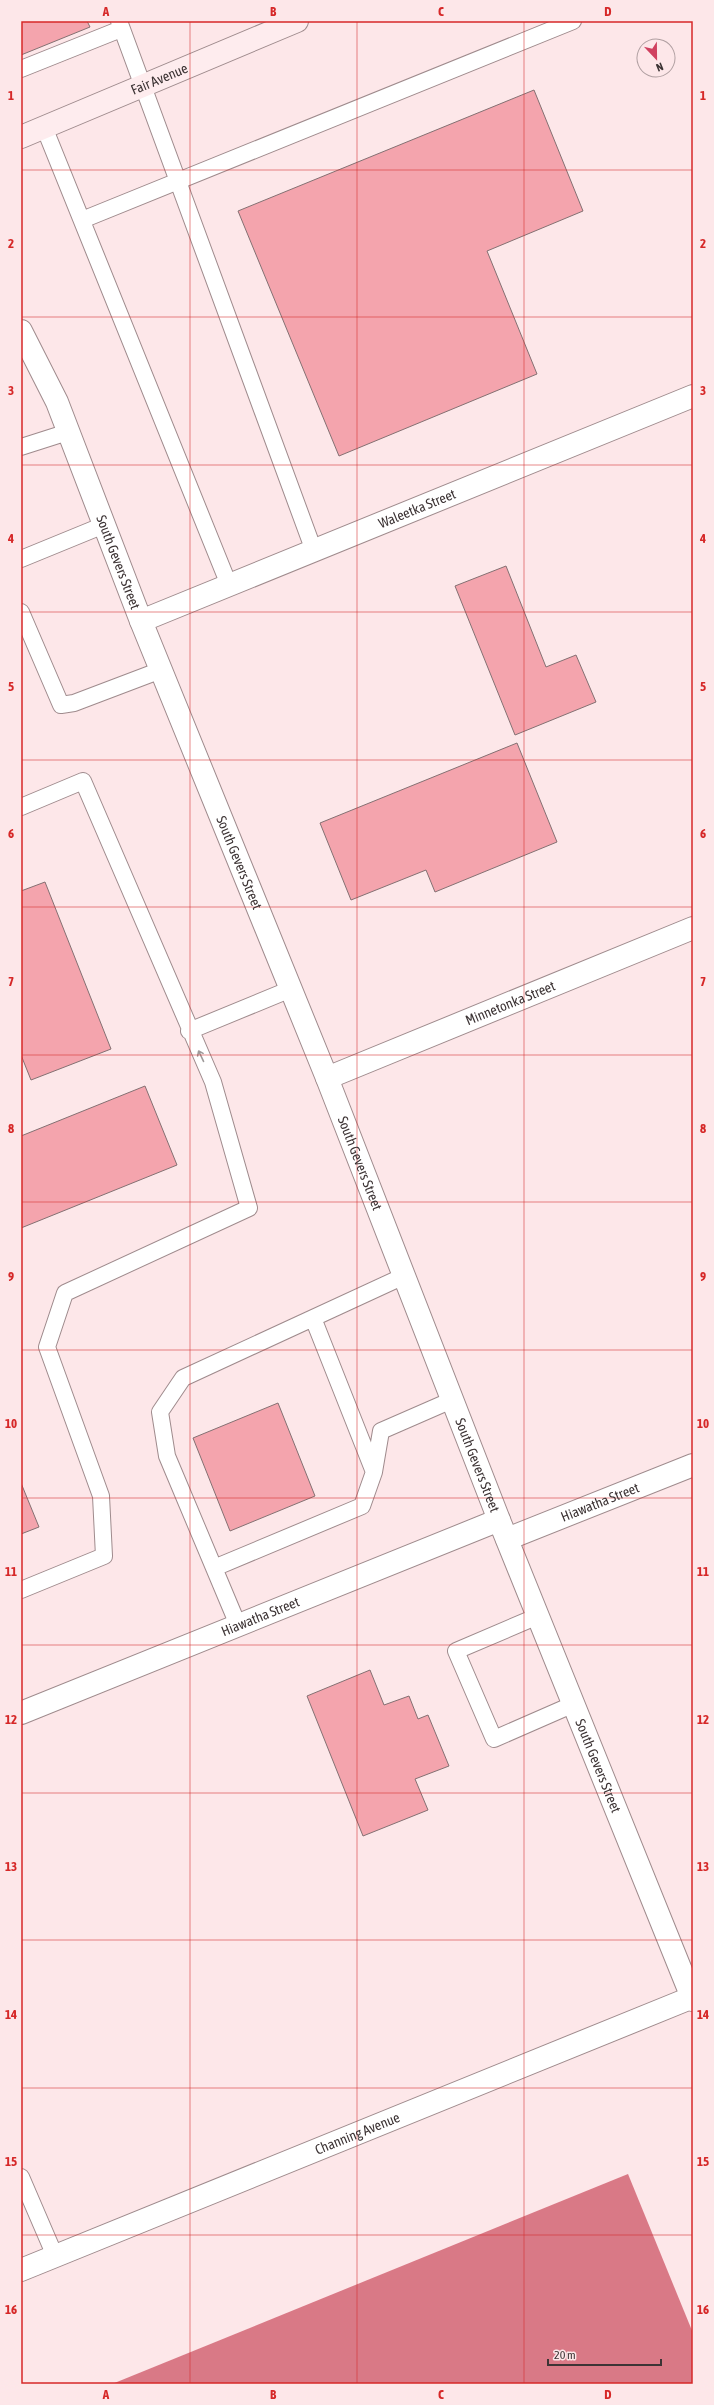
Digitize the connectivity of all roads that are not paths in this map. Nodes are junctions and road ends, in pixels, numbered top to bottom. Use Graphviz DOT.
graph roads {
  1 [pos="297,21"];
  2 [pos="574,21"];
  3 [pos="120,25"];
  4 [pos="21,69"];
  5 [pos="143,86"];
  6 [pos="44,127"];
  7 [pos="21,137"];
  8 [pos="178,182"];
  9 [pos="82,220"];
  10 [pos="21,331"];
  11 [pos="693,396"];
  12 [pos="68,432"];
  13 [pos="21,447"];
  14 [pos="104,525"];
  15 [pos="314,551"];
  16 [pos="21,559"];
  17 [pos="229,585"];
  18 [pos="21,612"];
  19 [pos="141,621"];
  20 [pos="161,670"];
  21 [pos="21,808"];
  22 [pos="693,928"];
  23 [pos="291,989"];
  24 [pos="189,1031"];
  25 [pos="327,1078"];
  26 [pos="404,1276"];
  27 [pos="313,1318"];
  28 [pos="452,1400"];
  29 [pos="693,1465"];
  30 [pos="374,1472"];
  31 [pos="503,1529"];
  32 [pos="214,1568"];
  33 [pos="21,1590"];
  34 [pos="538,1616"];
  35 [pos="238,1625"];
  36 [pos="574,1704"];
  37 [pos="21,1713"];
  38 [pos="693,1998"];
  39 [pos="21,2177"];
  40 [pos="55,2256"];
  41 [pos="21,2270"];
  1 -- 5 [label="main road, Fair Avenue"];
  2 -- 8 [label="lane"];
  3 -- 4 [label="lane"];
  3 -- 5 [label="lane"];
  5 -- 6 [label="main road, Fair Avenue"];
  5 -- 8 [label="lane"];
  6 -- 7 [label="main road, Fair Avenue"];
  6 -- 9 [label="lane"];
  8 -- 9 [label="lane"];
  8 -- 15 [label="lane"];
  9 -- 17 [label="lane"];
  10 -- 12 [label="street, South Gevers Street"];
  11 -- 15 [label="street, Waleetka Street"];
  12 -- 13 [label="lane"];
  12 -- 14 [label="street, South Gevers Street"];
  14 -- 16 [label="lane"];
  14 -- 19 [label="street, South Gevers Street"];
  15 -- 17 [label="street, Waleetka Street"];
  17 -- 19 [label="street, Waleetka Street"];
  18 -- 20 [label="lane"];
  19 -- 20 [label="street, South Gevers Street"];
  20 -- 23 [label="street, South Gevers Street"];
  21 -- 24 [label="lane"];
  22 -- 25 [label="street, Minnetonka Street"];
  23 -- 24 [label="lane"];
  23 -- 25 [label="street, South Gevers Street"];
  33 -- 24 [label="lane, one-way"];
  25 -- 26 [label="street, South Gevers Street"];
  26 -- 27 [label="lane"];
  26 -- 28 [label="street, South Gevers Street"];
  27 -- 30 [label="lane"];
  27 -- 32 [label="lane"];
  28 -- 30 [label="lane"];
  28 -- 31 [label="street, South Gevers Street"];
  29 -- 31 [label="street, Hiawatha Street"];
  30 -- 32 [label="lane"];
  31 -- 34 [label="street, South Gevers Street"];
  31 -- 35 [label="street, Hiawatha Street"];
  32 -- 35 [label="lane"];
  34 -- 36 [label="street, South Gevers Street"];
  34 -- 36 [label="lane"];
  35 -- 37 [label="street, Hiawatha Street"];
  36 -- 38 [label="street, South Gevers Street"];
  38 -- 40 [label="street, Channing Avenue"];
  39 -- 40 [label="lane"];
  40 -- 41 [label="street, Channing Avenue"];
}
